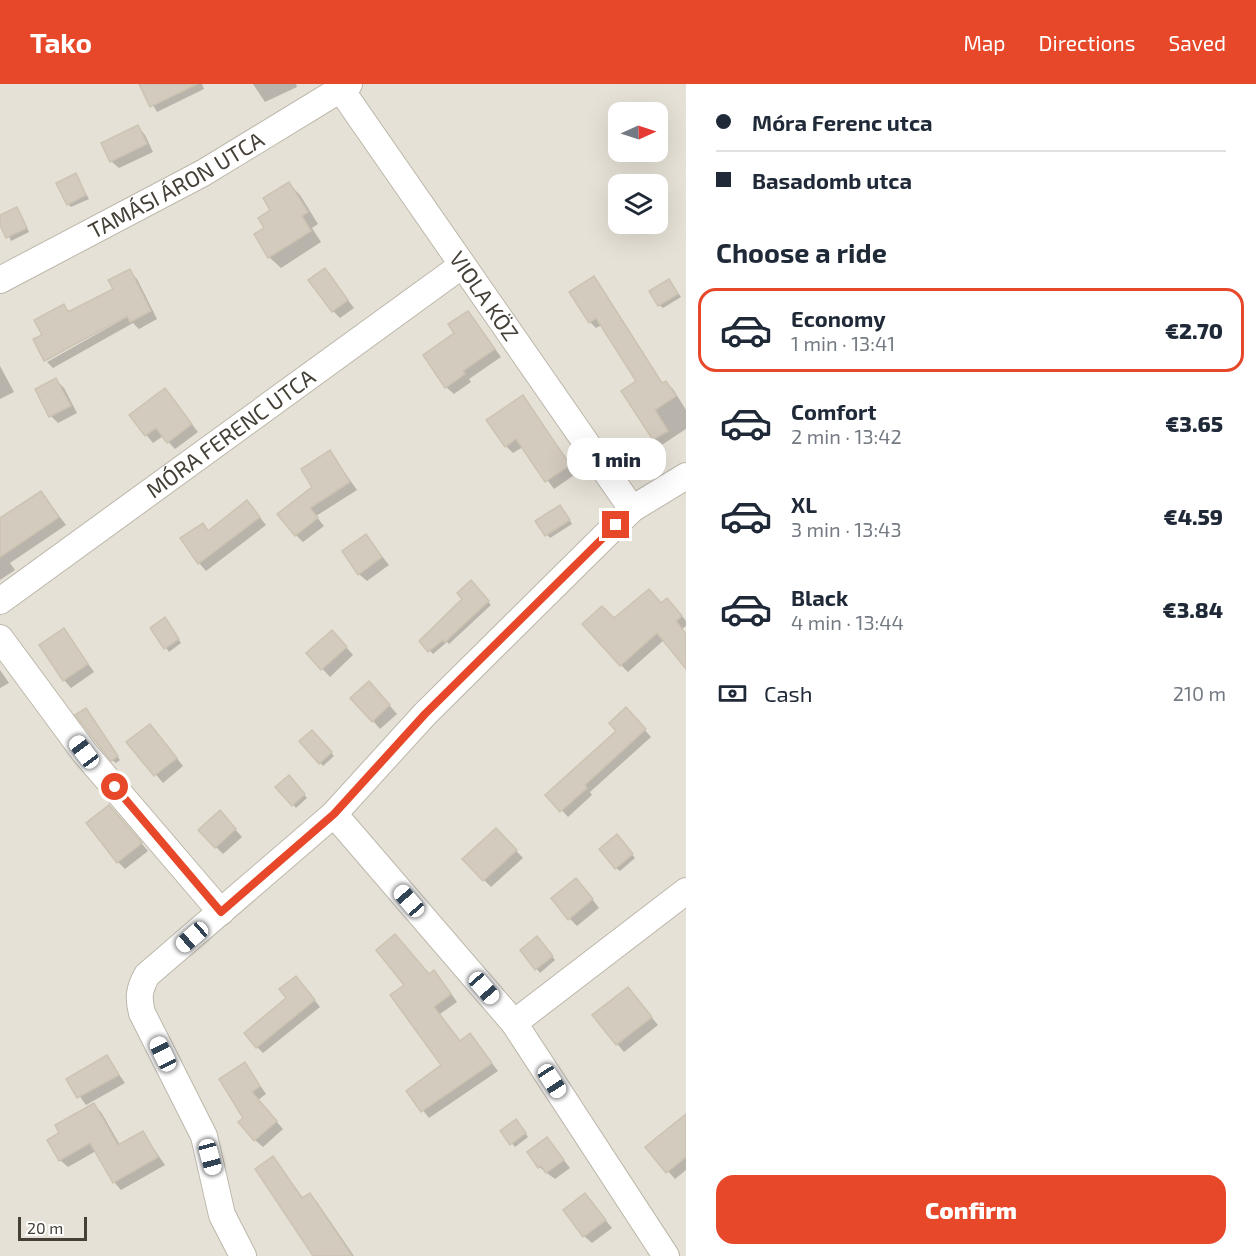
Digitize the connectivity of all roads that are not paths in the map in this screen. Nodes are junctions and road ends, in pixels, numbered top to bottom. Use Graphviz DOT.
graph roads {
  1 [pos="342,86"];
  2 [pos="461,266"];
  3 [pos="0,280"];
  4 [pos="686,476"];
  5 [pos="632,509"];
  6 [pos="0,601"];
  7 [pos="0,638"];
  8 [pos="334,814"];
  9 [pos="686,891"];
  10 [pos="221,912"];
  11 [pos="514,1023"];
  12 [pos="243,1256"];
  13 [pos="666,1256"];
  1 -- 2 [label="street, VIOLA KÖZ"];
  1 -- 3 [label="street, TAMÁSI ÁRON UTCA"];
  2 -- 5 [label="street, VIOLA KÖZ"];
  2 -- 6 [label="street, MÓRA FERENC UTCA"];
  4 -- 5 [label="street"];
  5 -- 8 [label="street"];
  7 -- 10 [label="street"];
  8 -- 10 [label="street"];
  8 -- 11 [label="street"];
  9 -- 11 [label="street"];
  10 -- 12 [label="street"];
  11 -- 13 [label="street"];
}
